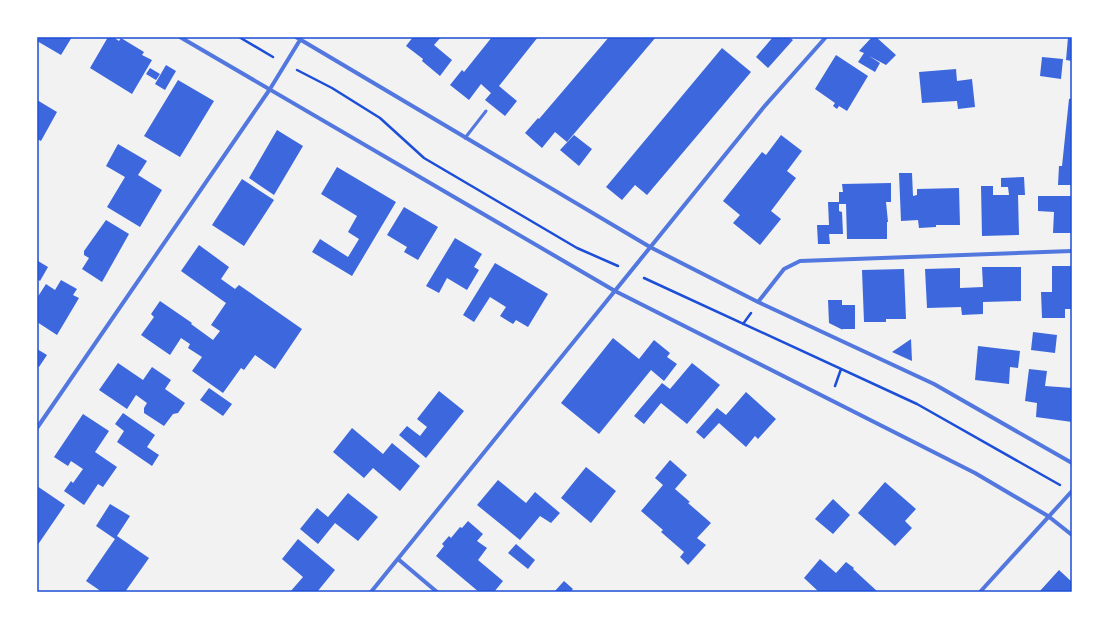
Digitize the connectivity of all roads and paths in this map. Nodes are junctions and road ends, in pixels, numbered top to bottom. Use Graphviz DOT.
graph roads {
  1 [pos="180,37"];
  2 [pos="239,37"];
  3 [pos="296,37"];
  4 [pos="826,37"];
  5 [pos="300,40"];
  6 [pos="286,65"];
  7 [pos="270,89"];
  8 [pos="486,111"];
  9 [pos="465,138"];
  10 [pos="650,247"];
  11 [pos="1072,251"];
  12 [pos="630,271"];
  13 [pos="615,292"];
  14 [pos="758,302"];
  15 [pos="37,428"];
  16 [pos="1072,463"];
  17 [pos="1071,492"];
  18 [pos="1048,516"];
  19 [pos="1072,536"];
  20 [pos="398,559"];
  21 [pos="371,592"];
  22 [pos="436,592"];
  23 [pos="980,592"];
  1 -- 7 [label="street"];
  2 -- 6 [label="path"];
  3 -- 5 [label="street"];
  4 -- 10 [label="street"];
  5 -- 6 [label="street"];
  5 -- 9 [label="street"];
  6 -- 7 [label="street"];
  6 -- 12 [label="path"];
  7 -- 13 [label="street"];
  7 -- 15 [label="street"];
  8 -- 9 [label="lane"];
  9 -- 10 [label="street"];
  10 -- 12 [label="street"];
  10 -- 14 [label="street"];
  11 -- 14 [label="street"];
  12 -- 13 [label="street"];
  12 -- 17 [label="path"];
  13 -- 18 [label="street"];
  13 -- 20 [label="street"];
  14 -- 16 [label="street"];
  17 -- 18 [label="street"];
  18 -- 19 [label="street"];
  18 -- 23 [label="street"];
  20 -- 21 [label="street"];
  20 -- 22 [label="street"];
}
